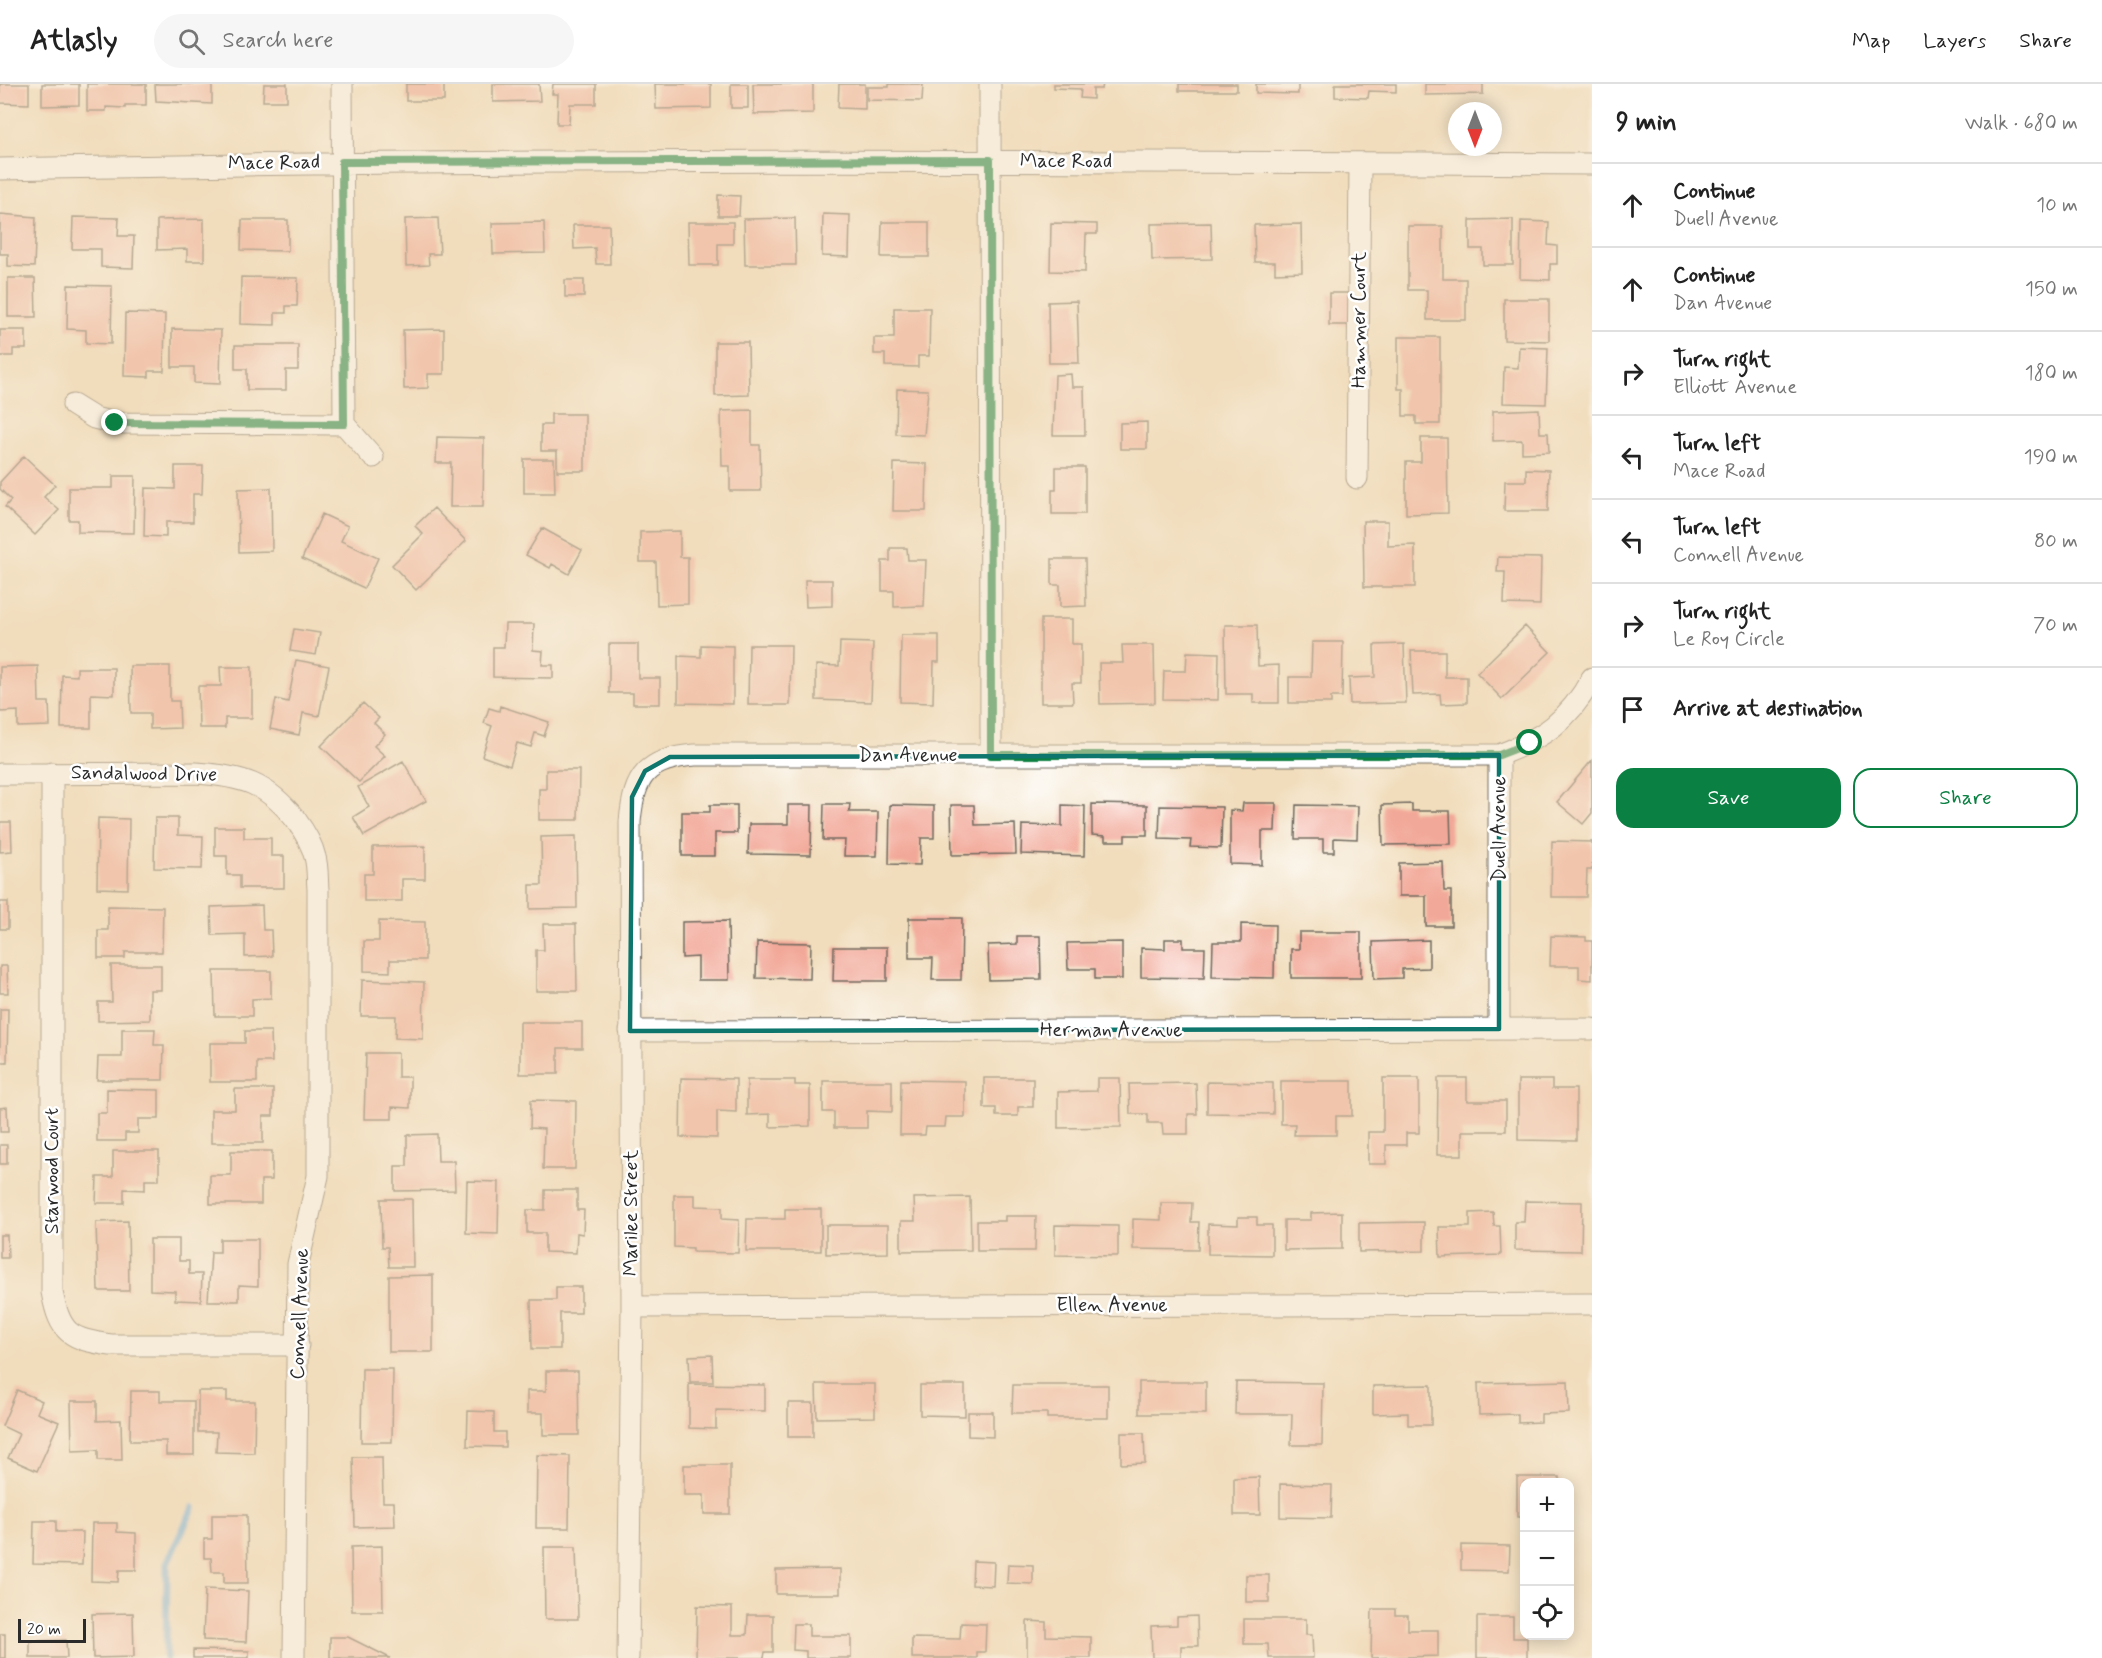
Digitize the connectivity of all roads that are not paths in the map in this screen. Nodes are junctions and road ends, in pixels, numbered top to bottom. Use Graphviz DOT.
graph roads {
  1 [pos="342,84"];
  2 [pos="990,84"];
  3 [pos="990,160"];
  4 [pos="342,162"];
  5 [pos="1360,163"];
  6 [pos="1592,164"];
  7 [pos="0,169"];
  8 [pos="73,405"];
  9 [pos="344,424"];
  10 [pos="373,457"];
  11 [pos="1357,478"];
  12 [pos="1592,678"];
  13 [pos="991,755"];
  14 [pos="1499,755"];
  15 [pos="645,771"];
  16 [pos="51,773"];
  17 [pos="0,774"];
  18 [pos="281,802"];
  19 [pos="1499,1029"];
  20 [pos="1592,1029"];
  21 [pos="630,1031"];
  22 [pos="1592,1304"];
  23 [pos="632,1306"];
  24 [pos="298,1345"];
  25 [pos="294,1658"];
  26 [pos="628,1658"];
  1 -- 4 [label="street"];
  2 -- 3 [label="street"];
  3 -- 4 [label="street, Mace Road"];
  3 -- 5 [label="street, Mace Road"];
  3 -- 13 [label="street"];
  4 -- 7 [label="street, Mace Road"];
  4 -- 9 [label="street"];
  5 -- 6 [label="street, Mace Road"];
  5 -- 11 [label="street, Hammer Court"];
  8 -- 9 [label="street"];
  9 -- 10 [label="street"];
  12 -- 14 [label="street, Duell Avenue"];
  13 -- 14 [label="street, Dan Avenue"];
  13 -- 15 [label="street, Dan Avenue"];
  14 -- 19 [label="street, Duell Avenue"];
  15 -- 21 [label="street, Marilee Street"];
  16 -- 17 [label="street, Sandalwood Drive"];
  16 -- 18 [label="street, Sandalwood Drive"];
  16 -- 24 [label="street, Starwood Court"];
  18 -- 24 [label="street, Connell Avenue"];
  19 -- 20 [label="street, Herman Avenue"];
  19 -- 21 [label="street, Herman Avenue"];
  21 -- 23 [label="street, Marilee Street"];
  22 -- 23 [label="street, Ellen Avenue"];
  23 -- 26 [label="street, Marilee Street"];
  24 -- 25 [label="street, Connell Avenue"];
}
